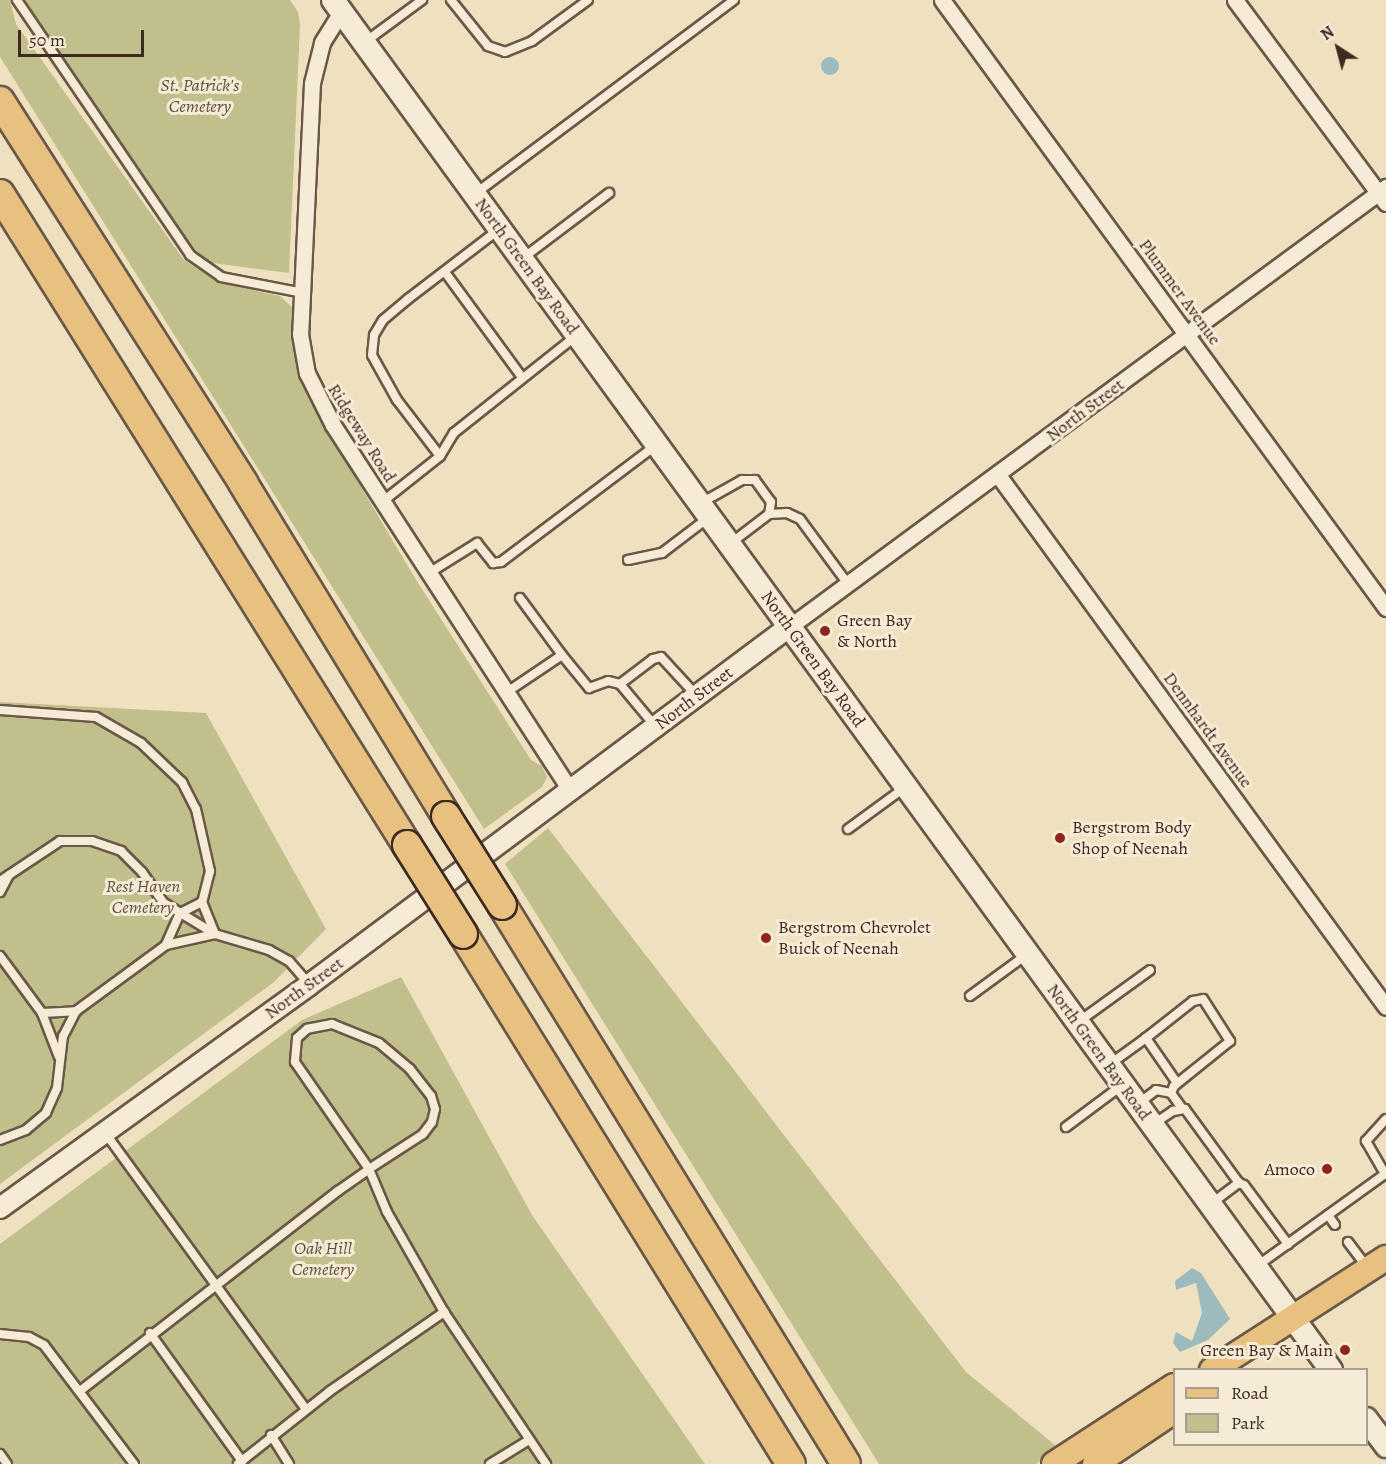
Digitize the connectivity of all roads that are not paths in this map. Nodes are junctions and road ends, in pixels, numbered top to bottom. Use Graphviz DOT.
graph roads {
  1 [pos="17,0"];
  2 [pos="422,0"];
  3 [pos="451,0"];
  4 [pos="588,0"];
  5 [pos="734,0"];
  6 [pos="942,0"];
  7 [pos="1235,0"];
  8 [pos="337,6"];
  9 [pos="364,43"];
  10 [pos="0,101"];
  11 [pos="609,193"];
  12 [pos="0,194"];
  13 [pos="475,194"];
  14 [pos="1384,194"];
  15 [pos="500,229"];
  16 [pos="522,259"];
  17 [pos="445,272"];
  18 [pos="304,293"];
  19 [pos="1187,334"];
  20 [pos="577,335"];
  21 [pos="521,376"];
  22 [pos="657,444"];
  23 [pos="440,456"];
  24 [pos="998,475"];
  25 [pos="382,502"];
  26 [pos="705,510"];
  27 [pos="769,514"];
  28 [pos="730,544"];
  29 [pos="628,560"];
  30 [pos="429,573"];
  31 [pos="848,584"];
  32 [pos="520,598"];
  33 [pos="1386,608"];
  34 [pos="789,627"];
  35 [pos="562,655"];
  36 [pos="620,684"];
  37 [pos="507,692"];
  38 [pos="697,696"];
  39 [pos="0,710"];
  40 [pos="656,727"];
  41 [pos="905,787"];
  42 [pos="571,791"];
  43 [pos="848,829"];
  44 [pos="10,873"];
  45 [pos="0,880"];
  46 [pos="0,892"];
  47 [pos="202,902"];
  48 [pos="180,913"];
  49 [pos="215,934"];
  50 [pos="166,945"];
  51 [pos="1027,954"];
  52 [pos="0,956"];
  53 [pos="1150,970"];
  54 [pos="309,985"];
  55 [pos="970,996"];
  56 [pos="1386,1007"];
  57 [pos="76,1011"];
  58 [pos="42,1013"];
  59 [pos="1077,1023"];
  60 [pos="1146,1038"];
  61 [pos="59,1057"];
  62 [pos="1108,1066"];
  63 [pos="1177,1083"];
  64 [pos="1122,1085"];
  65 [pos="1171,1093"];
  66 [pos="1137,1105"];
  67 [pos="1182,1108"];
  68 [pos="1386,1119"];
  69 [pos="1152,1125"];
  70 [pos="1066,1126"];
  71 [pos="104,1132"];
  72 [pos="0,1140"];
  73 [pos="369,1169"];
  74 [pos="1386,1175"];
  75 [pos="1239,1183"];
  76 [pos="1210,1204"];
  77 [pos="0,1208"];
  78 [pos="1328,1215"];
  79 [pos="1335,1225"];
  80 [pos="1348,1242"];
  81 [pos="1287,1244"];
  82 [pos="1377,1264"];
  83 [pos="1256,1267"];
  84 [pos="214,1284"];
  85 [pos="689,1295"];
  86 [pos="444,1312"];
  87 [pos="1294,1318"];
  88 [pos="0,1334"];
  89 [pos="150,1334"];
  90 [pos="1219,1368"];
  91 [pos="1330,1368"];
  92 [pos="1173,1387"];
  93 [pos="80,1391"];
  94 [pos="306,1409"];
  95 [pos="1173,1412"];
  96 [pos="1368,1422"];
  97 [pos="271,1435"];
  98 [pos="529,1440"];
  99 [pos="1386,1446"];
  100 [pos="0,1454"];
  101 [pos="240,1462"];
  102 [pos="7,1464"];
  103 [pos="134,1464"];
  104 [pos="289,1464"];
  105 [pos="490,1464"];
  106 [pos="546,1464"];
  107 [pos="770,1464"];
  108 [pos="790,1464"];
  109 [pos="846,1464"];
  110 [pos="1054,1464"];
  111 [pos="1095,1464"];
  1 -- 18 [label="lane"];
  2 -- 9 [label="lane"];
  3 -- 4 [label="lane"];
  5 -- 13 [label="lane"];
  6 -- 19 [label="street, Plummer Avenue"];
  7 -- 14 [label="street"];
  8 -- 9 [label="main road, North Green Bay Road"];
  8 -- 18 [label="street, Ridgeway Road"];
  9 -- 13 [label="main road, North Green Bay Road"];
  10 -- 109 [label="highway, bridge"];
  11 -- 16 [label="lane"];
  12 -- 85 [label="highway, bridge"];
  13 -- 15 [label="main road, North Green Bay Road"];
  14 -- 19 [label="street, North Street"];
  15 -- 16 [label="main road, North Green Bay Road"];
  15 -- 17 [label="lane"];
  16 -- 20 [label="main road, North Green Bay Road"];
  17 -- 21 [label="lane"];
  17 -- 23 [label="lane"];
  18 -- 25 [label="street, Ridgeway Road"];
  19 -- 24 [label="street, North Street"];
  19 -- 33 [label="street, Plummer Avenue"];
  20 -- 21 [label="lane"];
  20 -- 22 [label="main road, North Green Bay Road"];
  21 -- 23 [label="lane"];
  22 -- 26 [label="main road, North Green Bay Road"];
  22 -- 30 [label="lane"];
  23 -- 25 [label="lane"];
  24 -- 31 [label="street, North Street"];
  24 -- 56 [label="street, Dennhardt Avenue"];
  25 -- 30 [label="street, Ridgeway Road"];
  26 -- 27 [label="lane"];
  26 -- 28 [label="main road, North Green Bay Road"];
  26 -- 29 [label="lane"];
  27 -- 28 [label="lane"];
  27 -- 31 [label="lane"];
  28 -- 34 [label="main road, North Green Bay Road"];
  30 -- 37 [label="street, Ridgeway Road"];
  31 -- 34 [label="street, North Street"];
  32 -- 35 [label="lane"];
  34 -- 38 [label="street, North Street"];
  34 -- 41 [label="main road, North Green Bay Road"];
  35 -- 36 [label="lane"];
  35 -- 37 [label="lane"];
  36 -- 38 [label="lane"];
  36 -- 40 [label="lane"];
  37 -- 42 [label="street, Ridgeway Road"];
  38 -- 40 [label="street, North Street"];
  39 -- 47 [label="lane"];
  40 -- 42 [label="street, North Street"];
  41 -- 43 [label="lane"];
  41 -- 51 [label="main road, North Green Bay Road"];
  42 -- 54 [label="street, North Street"];
  44 -- 45 [label="lane"];
  44 -- 46 [label="lane"];
  44 -- 48 [label="lane"];
  47 -- 48 [label="lane"];
  47 -- 49 [label="lane"];
  48 -- 49 [label="lane"];
  48 -- 50 [label="lane"];
  49 -- 50 [label="lane"];
  49 -- 54 [label="lane"];
  50 -- 57 [label="lane"];
  51 -- 55 [label="lane"];
  51 -- 59 [label="main road, North Green Bay Road"];
  52 -- 58 [label="lane"];
  53 -- 59 [label="lane"];
  54 -- 71 [label="street, North Street"];
  57 -- 58 [label="lane"];
  57 -- 61 [label="lane"];
  58 -- 61 [label="lane"];
  59 -- 62 [label="main road, North Green Bay Road"];
  60 -- 62 [label="lane"];
  60 -- 63 [label="lane"];
  60 -- 63 [label="lane"];
  61 -- 72 [label="lane"];
  62 -- 64 [label="main road, North Green Bay Road"];
  63 -- 65 [label="lane"];
  64 -- 66 [label="main road, North Green Bay Road"];
  64 -- 70 [label="lane"];
  65 -- 66 [label="lane"];
  65 -- 67 [label="lane"];
  66 -- 69 [label="main road, North Green Bay Road"];
  67 -- 69 [label="lane"];
  67 -- 75 [label="lane"];
  68 -- 74 [label="lane"];
  69 -- 76 [label="main road, North Green Bay Road"];
  71 -- 77 [label="street, North Street"];
  71 -- 84 [label="lane"];
  73 -- 73 [label="lane"];
  73 -- 84 [label="lane"];
  73 -- 86 [label="lane"];
  74 -- 78 [label="lane"];
  75 -- 76 [label="lane"];
  75 -- 81 [label="lane"];
  76 -- 83 [label="main road, North Green Bay Road"];
  78 -- 79 [label="lane"];
  78 -- 81 [label="lane"];
  80 -- 82 [label="lane"];
  81 -- 83 [label="lane"];
  82 -- 87 [label="main road"];
  83 -- 87 [label="main road, North Green Bay Road"];
  84 -- 89 [label="lane"];
  84 -- 94 [label="lane"];
  85 -- 107 [label="highway"];
  85 -- 108 [label="highway"];
  86 -- 94 [label="lane"];
  86 -- 98 [label="lane"];
  87 -- 90 [label="main road"];
  87 -- 91 [label="main road, North Green Bay Road"];
  88 -- 93 [label="lane"];
  89 -- 93 [label="lane"];
  89 -- 101 [label="lane"];
  92 -- 110 [label="main road"];
  93 -- 103 [label="lane"];
  94 -- 97 [label="lane"];
  95 -- 111 [label="main road"];
  96 -- 99 [label="main road"];
  97 -- 101 [label="lane"];
  97 -- 104 [label="lane"];
  98 -- 105 [label="lane"];
  98 -- 106 [label="lane"];
  100 -- 102 [label="lane"];
}
